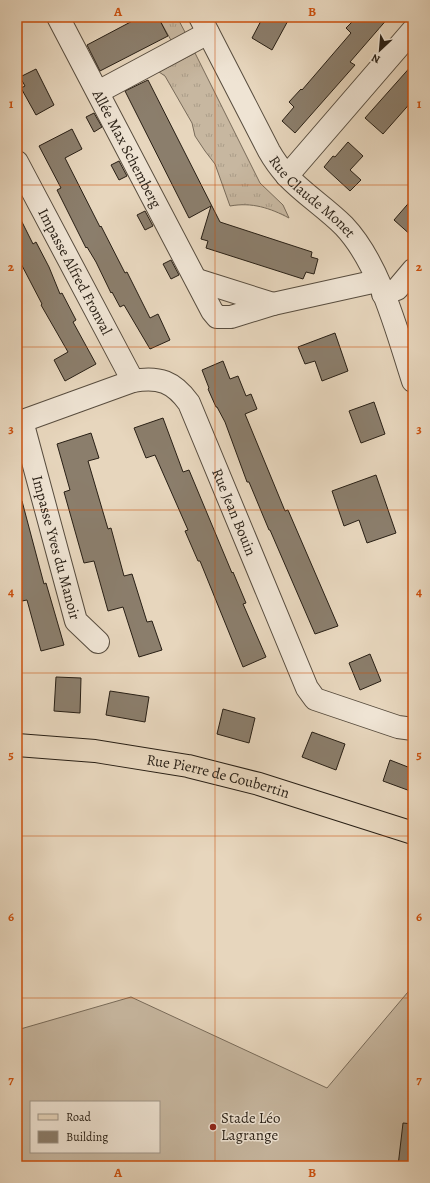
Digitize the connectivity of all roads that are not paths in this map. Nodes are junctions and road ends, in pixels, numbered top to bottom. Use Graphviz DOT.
graph roads {
  1 [pos="58,17"];
  2 [pos="207,24"];
  3 [pos="413,30"];
  4 [pos="98,92"];
  5 [pos="17,162"];
  6 [pos="287,176"];
  7 [pos="413,270"];
  8 [pos="197,280"];
  9 [pos="380,287"];
  10 [pos="273,304"];
  11 [pos="133,381"];
  12 [pos="413,381"];
  13 [pos="19,422"];
  14 [pos="98,642"];
  15 [pos="413,729"];
  16 [pos="17,745"];
  17 [pos="413,834"];
  1 -- 4 [label="street, Allée Max Schemberg"];
  2 -- 4 [label="street"];
  2 -- 6 [label="street, Rue Claude Monet"];
  3 -- 6 [label="street"];
  4 -- 8 [label="street, Allée Max Schemberg"];
  5 -- 11 [label="street, Impasse Alfred Fronval"];
  6 -- 9 [label="street, Rue Claude Monet"];
  7 -- 9 [label="street, Allée Max Schemberg"];
  8 -- 10 [label="street, Allée Max Schemberg"];
  8 -- 10 [label="street, Allée Max Schemberg"];
  9 -- 10 [label="street, Allée Max Schemberg"];
  9 -- 12 [label="street, Rue Claude Monet"];
  11 -- 13 [label="street, Rue Jean Bouin"];
  11 -- 15 [label="street, Rue Jean Bouin"];
  13 -- 14 [label="street, Impasse Yves du Manoir"];
  16 -- 17 [label="main road, Rue Pierre de Coubertin"];
}
